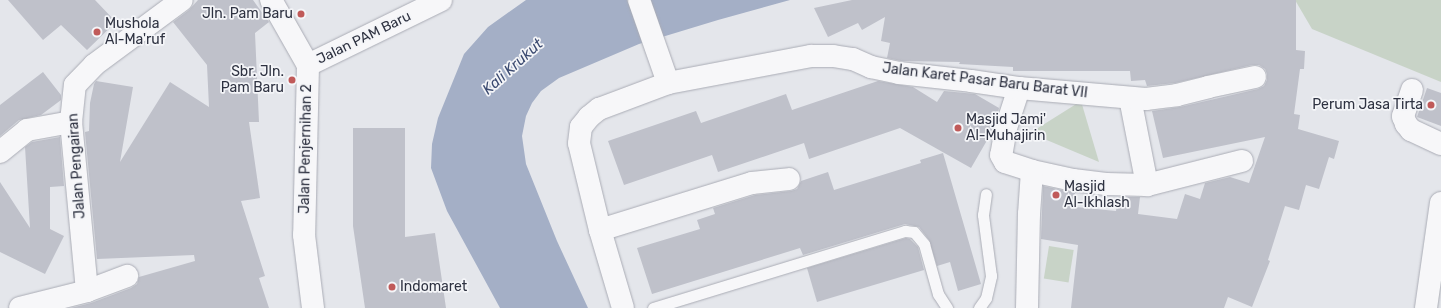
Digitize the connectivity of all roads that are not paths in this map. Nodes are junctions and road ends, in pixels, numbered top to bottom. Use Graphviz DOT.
graph roads {
  1 [pos="182,0"];
  2 [pos="271,0"];
  3 [pos="441,0"];
  4 [pos="639,0"];
  5 [pos="308,65"];
  6 [pos="1255,77"];
  7 [pos="668,83"];
  8 [pos="1019,88"];
  9 [pos="1412,90"];
  10 [pos="1130,98"];
  11 [pos="71,122"];
  12 [pos="1441,144"];
  13 [pos="0,152"];
  14 [pos="1242,160"];
  15 [pos="1032,171"];
  16 [pos="789,179"];
  17 [pos="1147,185"];
  18 [pos="986,194"];
  19 [pos="1441,203"];
  20 [pos="600,230"];
  21 [pos="127,276"];
  22 [pos="88,291"];
  23 [pos="20,308"];
  24 [pos="313,308"];
  25 [pos="623,308"];
  26 [pos="653,308"];
  27 [pos="947,308"];
  28 [pos="978,308"];
  29 [pos="1027,308"];
  30 [pos="1426,308"];
  1 -- 11 [label="street, Jalan Pengairan"];
  2 -- 5 [label="street, Jalan Penjernihan 2"];
  3 -- 5 [label="street, Jalan PAM Baru"];
  4 -- 7 [label="street"];
  5 -- 24 [label="street, Jalan Penjernihan 2"];
  6 -- 10 [label="street, Jalan Karet Pasar Baru Barat VII"];
  7 -- 8 [label="street, Jalan Karet Pasar Baru Barat VII"];
  7 -- 20 [label="street, Jalan Karet Pasar Baru Barat VII"];
  8 -- 10 [label="street, Jalan Karet Pasar Baru Barat VII"];
  8 -- 15 [label="street"];
  9 -- 12 [label="street"];
  10 -- 17 [label="street"];
  11 -- 13 [label="street"];
  11 -- 22 [label="street, Jalan Pengairan"];
  14 -- 17 [label="street"];
  15 -- 17 [label="street"];
  15 -- 29 [label="street"];
  16 -- 20 [label="street"];
  18 -- 28 [label="lane"];
  19 -- 30 [label="street"];
  20 -- 25 [label="street, Jalan Karet Pasar Baru Barat VII"];
  21 -- 22 [label="street"];
  22 -- 23 [label="street"];
  26 -- 27 [label="lane"];
}
